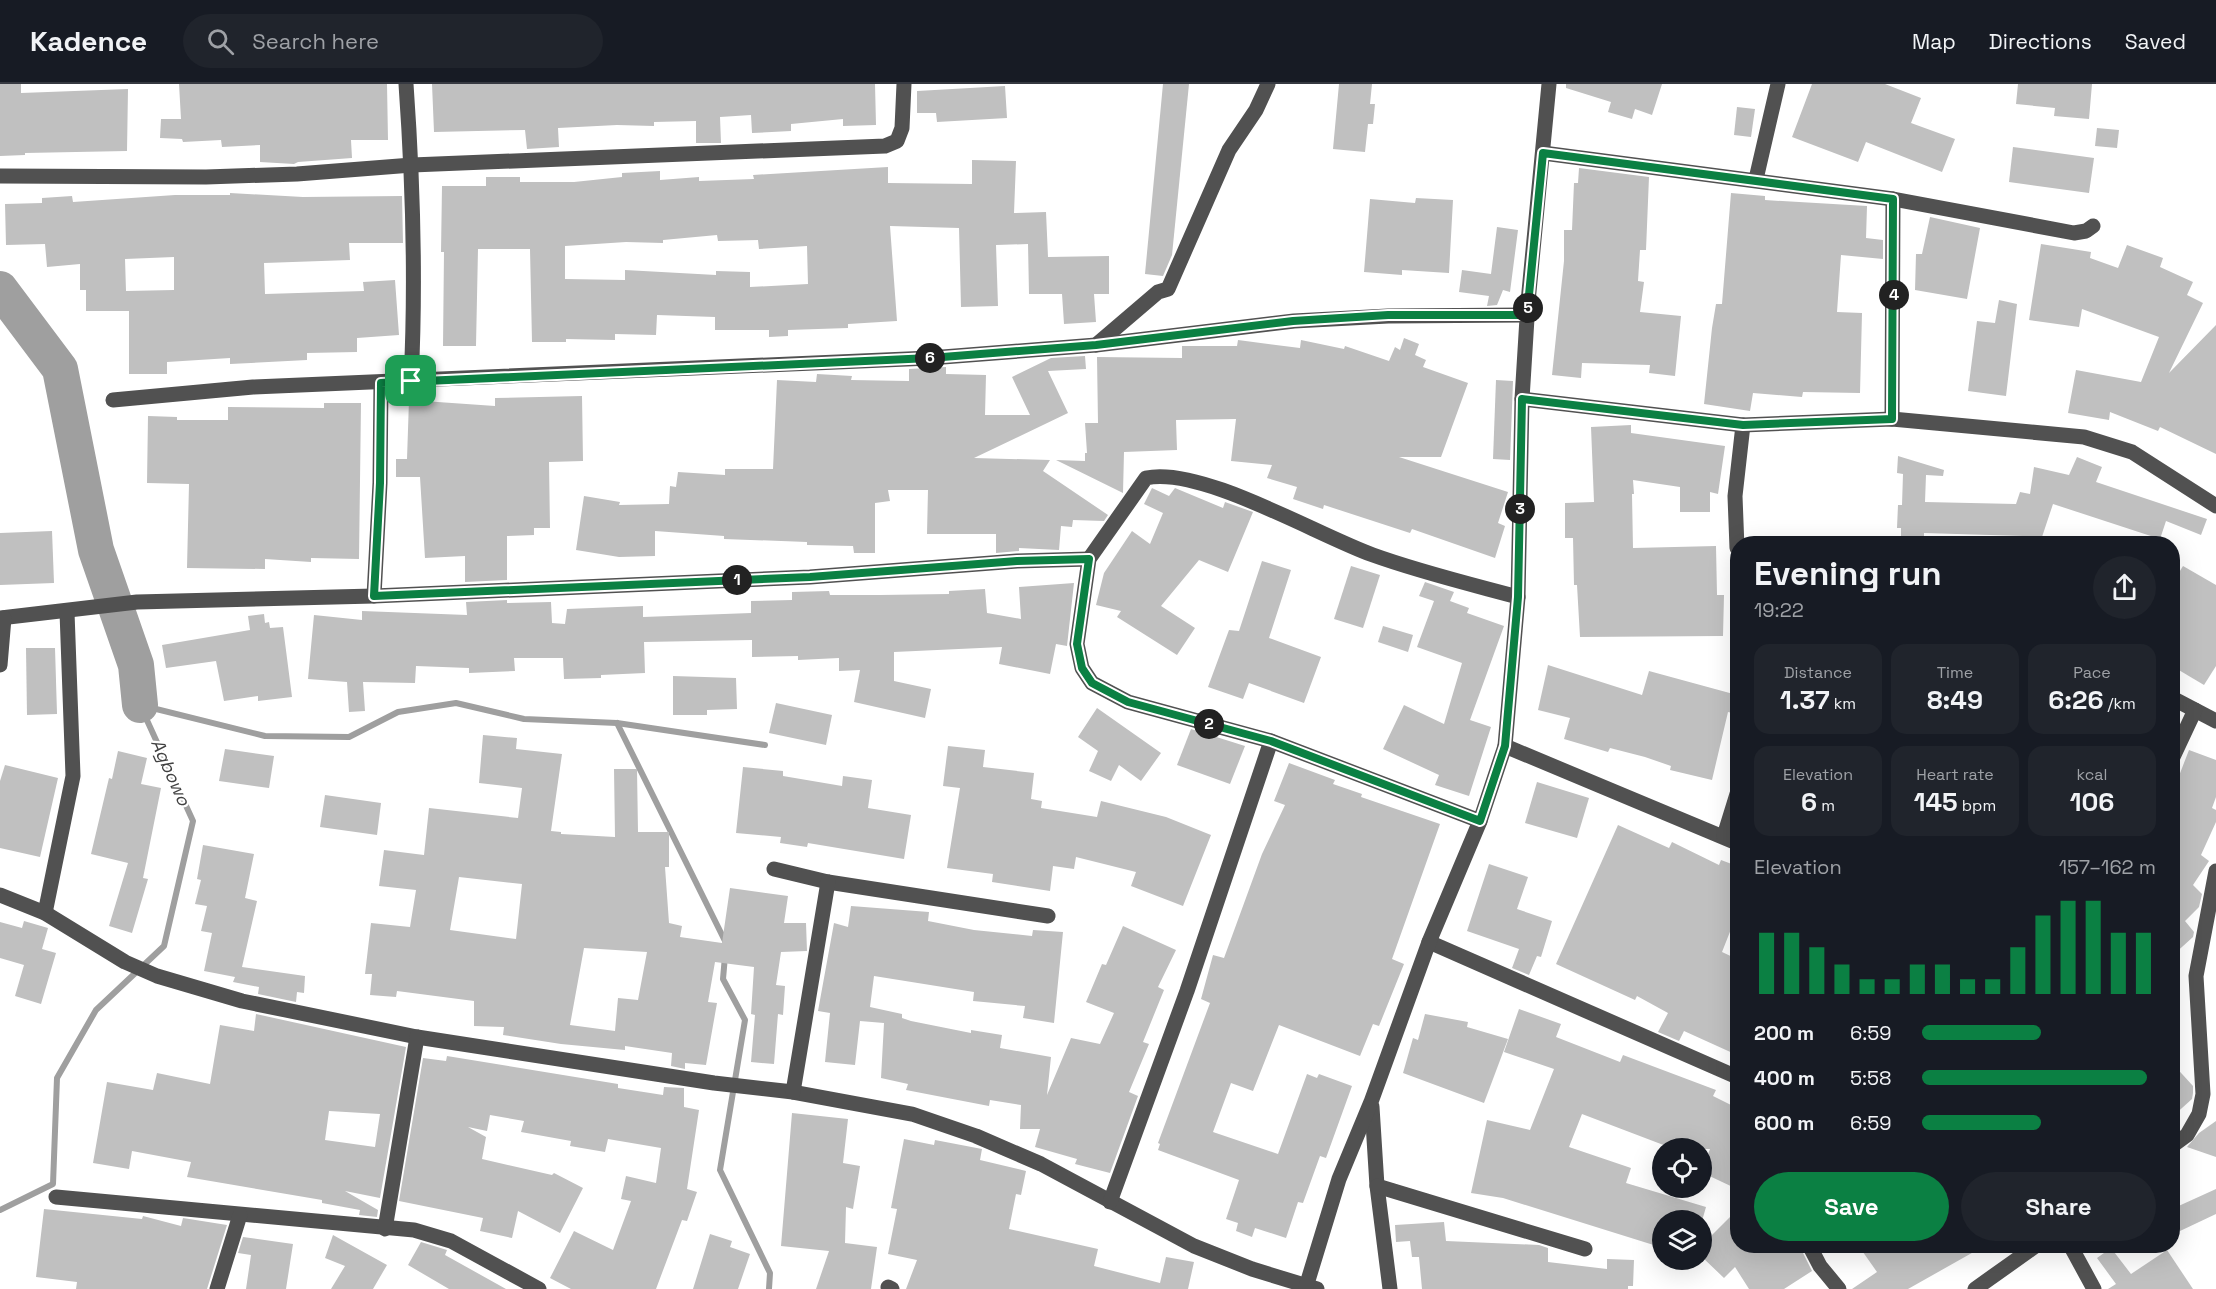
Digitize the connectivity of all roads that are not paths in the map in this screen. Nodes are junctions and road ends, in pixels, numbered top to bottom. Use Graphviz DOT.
graph roads {
  1 [pos="406,84"];
  2 [pos="904,84"];
  3 [pos="1268,84"];
  4 [pos="1548,84"];
  5 [pos="1778,84"];
  6 [pos="1543,153"];
  7 [pos="412,165"];
  8 [pos="0,176"];
  9 [pos="1756,179"];
  10 [pos="1893,199"];
  11 [pos="2093,226"];
  12 [pos="1527,315"];
  13 [pos="1096,345"];
  14 [pos="411,381"];
  15 [pos="381,383"];
  16 [pos="1522,399"];
  17 [pos="113,400"];
  18 [pos="1892,419"];
  19 [pos="1743,425"];
  20 [pos="2216,506"];
  21 [pos="1737,536"];
  22 [pos="1089,559"];
  23 [pos="374,596"];
  24 [pos="1518,597"];
  25 [pos="67,612"];
  26 [pos="2,618"];
  27 [pos="0,665"];
  28 [pos="2180,702"];
  29 [pos="2195,710"];
  30 [pos="2216,721"];
  31 [pos="1271,741"];
  32 [pos="2180,742"];
  33 [pos="1505,746"];
  34 [pos="1480,821"];
  35 [pos="1730,839"];
  36 [pos="774,869"];
  37 [pos="2216,871"];
  38 [pos="828,882"];
  39 [pos="0,895"];
  40 [pos="45,913"];
  41 [pos="1048,916"];
  42 [pos="1429,942"];
  43 [pos="417,1037"];
  44 [pos="1730,1074"];
  45 [pos="793,1092"];
  46 [pos="1371,1102"];
  47 [pos="2180,1140"];
  48 [pos="1377,1186"];
  49 [pos="56,1197"];
  50 [pos="1110,1202"];
  51 [pos="240,1215"];
  52 [pos="385,1229"];
  53 [pos="1585,1249"];
  54 [pos="1813,1253"];
  55 [pos="2026,1253"];
  56 [pos="2074,1253"];
  57 [pos="1312,1288"];
  58 [pos="217,1289"];
  59 [pos="539,1289"];
  60 [pos="1390,1289"];
  61 [pos="1839,1289"];
  62 [pos="1975,1289"];
  63 [pos="2094,1289"];
  1 -- 7 [label="street"];
  2 -- 7 [label="street"];
  3 -- 13 [label="street"];
  4 -- 6 [label="street"];
  5 -- 9 [label="street"];
  6 -- 9 [label="street"];
  6 -- 12 [label="street"];
  7 -- 8 [label="street"];
  7 -- 14 [label="street"];
  9 -- 10 [label="street"];
  10 -- 11 [label="street"];
  10 -- 18 [label="street"];
  12 -- 13 [label="street"];
  12 -- 16 [label="street"];
  13 -- 14 [label="street"];
  14 -- 15 [label="street"];
  15 -- 17 [label="street"];
  15 -- 23 [label="street"];
  16 -- 19 [label="street"];
  16 -- 24 [label="street"];
  18 -- 19 [label="street"];
  18 -- 20 [label="street"];
  19 -- 21 [label="street"];
  22 -- 23 [label="street"];
  22 -- 24 [label="street"];
  22 -- 31 [label="street"];
  23 -- 25 [label="street"];
  24 -- 33 [label="street"];
  25 -- 26 [label="street"];
  25 -- 40 [label="street"];
  26 -- 27 [label="street"];
  28 -- 29 [label="street"];
  29 -- 30 [label="street"];
  29 -- 32 [label="street"];
  31 -- 34 [label="street"];
  31 -- 50 [label="street"];
  33 -- 34 [label="street"];
  33 -- 35 [label="street"];
  34 -- 42 [label="street"];
  36 -- 38 [label="street"];
  37 -- 47 [label="street"];
  38 -- 41 [label="street"];
  38 -- 45 [label="street"];
  39 -- 40 [label="street"];
  40 -- 43 [label="street"];
  42 -- 44 [label="street"];
  42 -- 46 [label="street"];
  43 -- 45 [label="street"];
  43 -- 52 [label="street"];
  45 -- 50 [label="street"];
  46 -- 48 [label="street"];
  46 -- 57 [label="street"];
  48 -- 53 [label="street"];
  48 -- 60 [label="street"];
  49 -- 51 [label="street"];
  50 -- 57 [label="street"];
  51 -- 52 [label="street"];
  51 -- 58 [label="street"];
  52 -- 59 [label="street"];
  54 -- 61 [label="street"];
  55 -- 62 [label="street"];
  56 -- 63 [label="street"];
}
